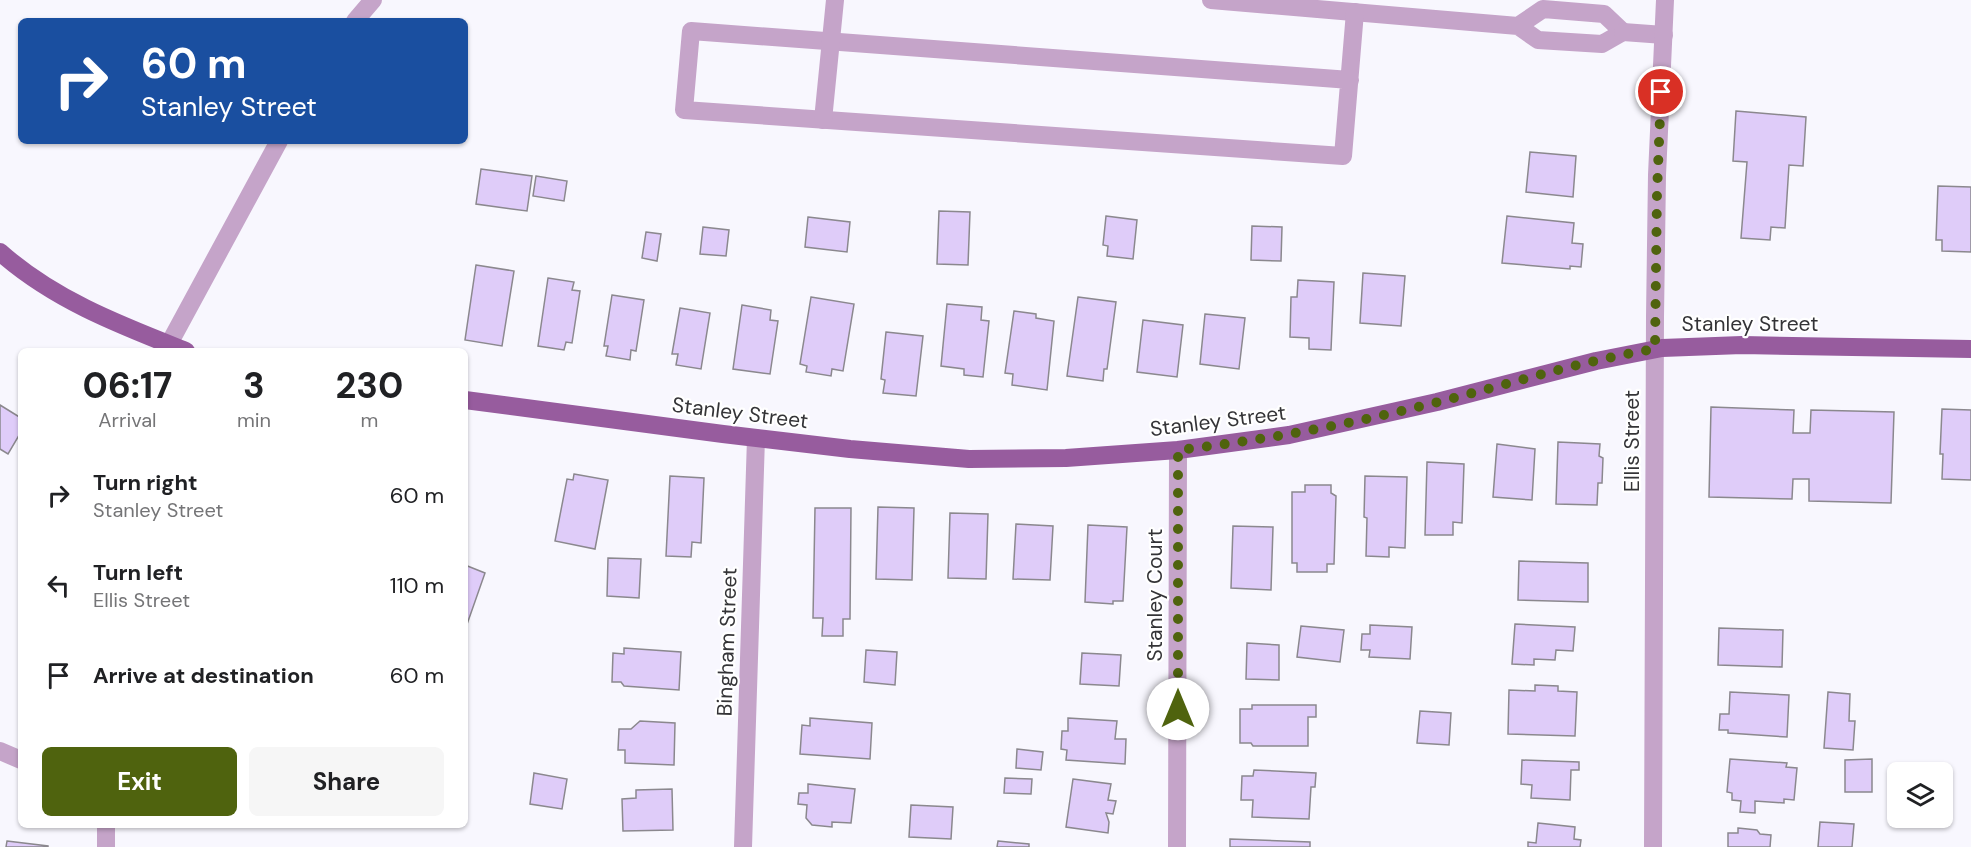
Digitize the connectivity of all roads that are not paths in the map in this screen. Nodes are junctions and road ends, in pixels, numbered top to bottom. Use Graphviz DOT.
graph roads {
  1 [pos="373,0"];
  2 [pos="835,0"];
  3 [pos="1211,0"];
  4 [pos="1665,0"];
  5 [pos="1355,12"];
  6 [pos="358,18"];
  7 [pos="1518,26"];
  8 [pos="1623,32"];
  9 [pos="1664,35"];
  10 [pos="831,42"];
  11 [pos="1350,80"];
  12 [pos="823,120"];
  13 [pos="278,144"];
  14 [pos="0,252"];
  15 [pos="177,348"];
  16 [pos="1655,349"];
  17 [pos="1971,349"];
  18 [pos="468,400"];
  19 [pos="756,438"];
  20 [pos="1178,450"];
  21 [pos="0,751"];
  22 [pos="18,759"];
  23 [pos="106,828"];
  24 [pos="106,847"];
  25 [pos="743,847"];
  26 [pos="1177,847"];
  27 [pos="1653,847"];
  1 -- 6 [label="street"];
  2 -- 10 [label="street"];
  3 -- 5 [label="street"];
  4 -- 9 [label="street, Ellis Street"];
  5 -- 7 [label="street"];
  5 -- 11 [label="street"];
  7 -- 8 [label="street"];
  7 -- 8 [label="street"];
  8 -- 9 [label="street"];
  9 -- 16 [label="street, Ellis Street"];
  10 -- 11 [label="street"];
  10 -- 12 [label="street"];
  10 -- 12 [label="street"];
  11 -- 12 [label="street"];
  13 -- 15 [label="street"];
  14 -- 15 [label="main road"];
  16 -- 17 [label="main road, Stanley Street"];
  16 -- 20 [label="main road, Stanley Street"];
  16 -- 27 [label="street, Ellis Street"];
  18 -- 19 [label="main road, Stanley Street"];
  19 -- 20 [label="main road, Stanley Street"];
  19 -- 25 [label="street, Bingham Street"];
  20 -- 26 [label="street, Stanley Court"];
  21 -- 22 [label="street"];
  23 -- 24 [label="street"];
}
